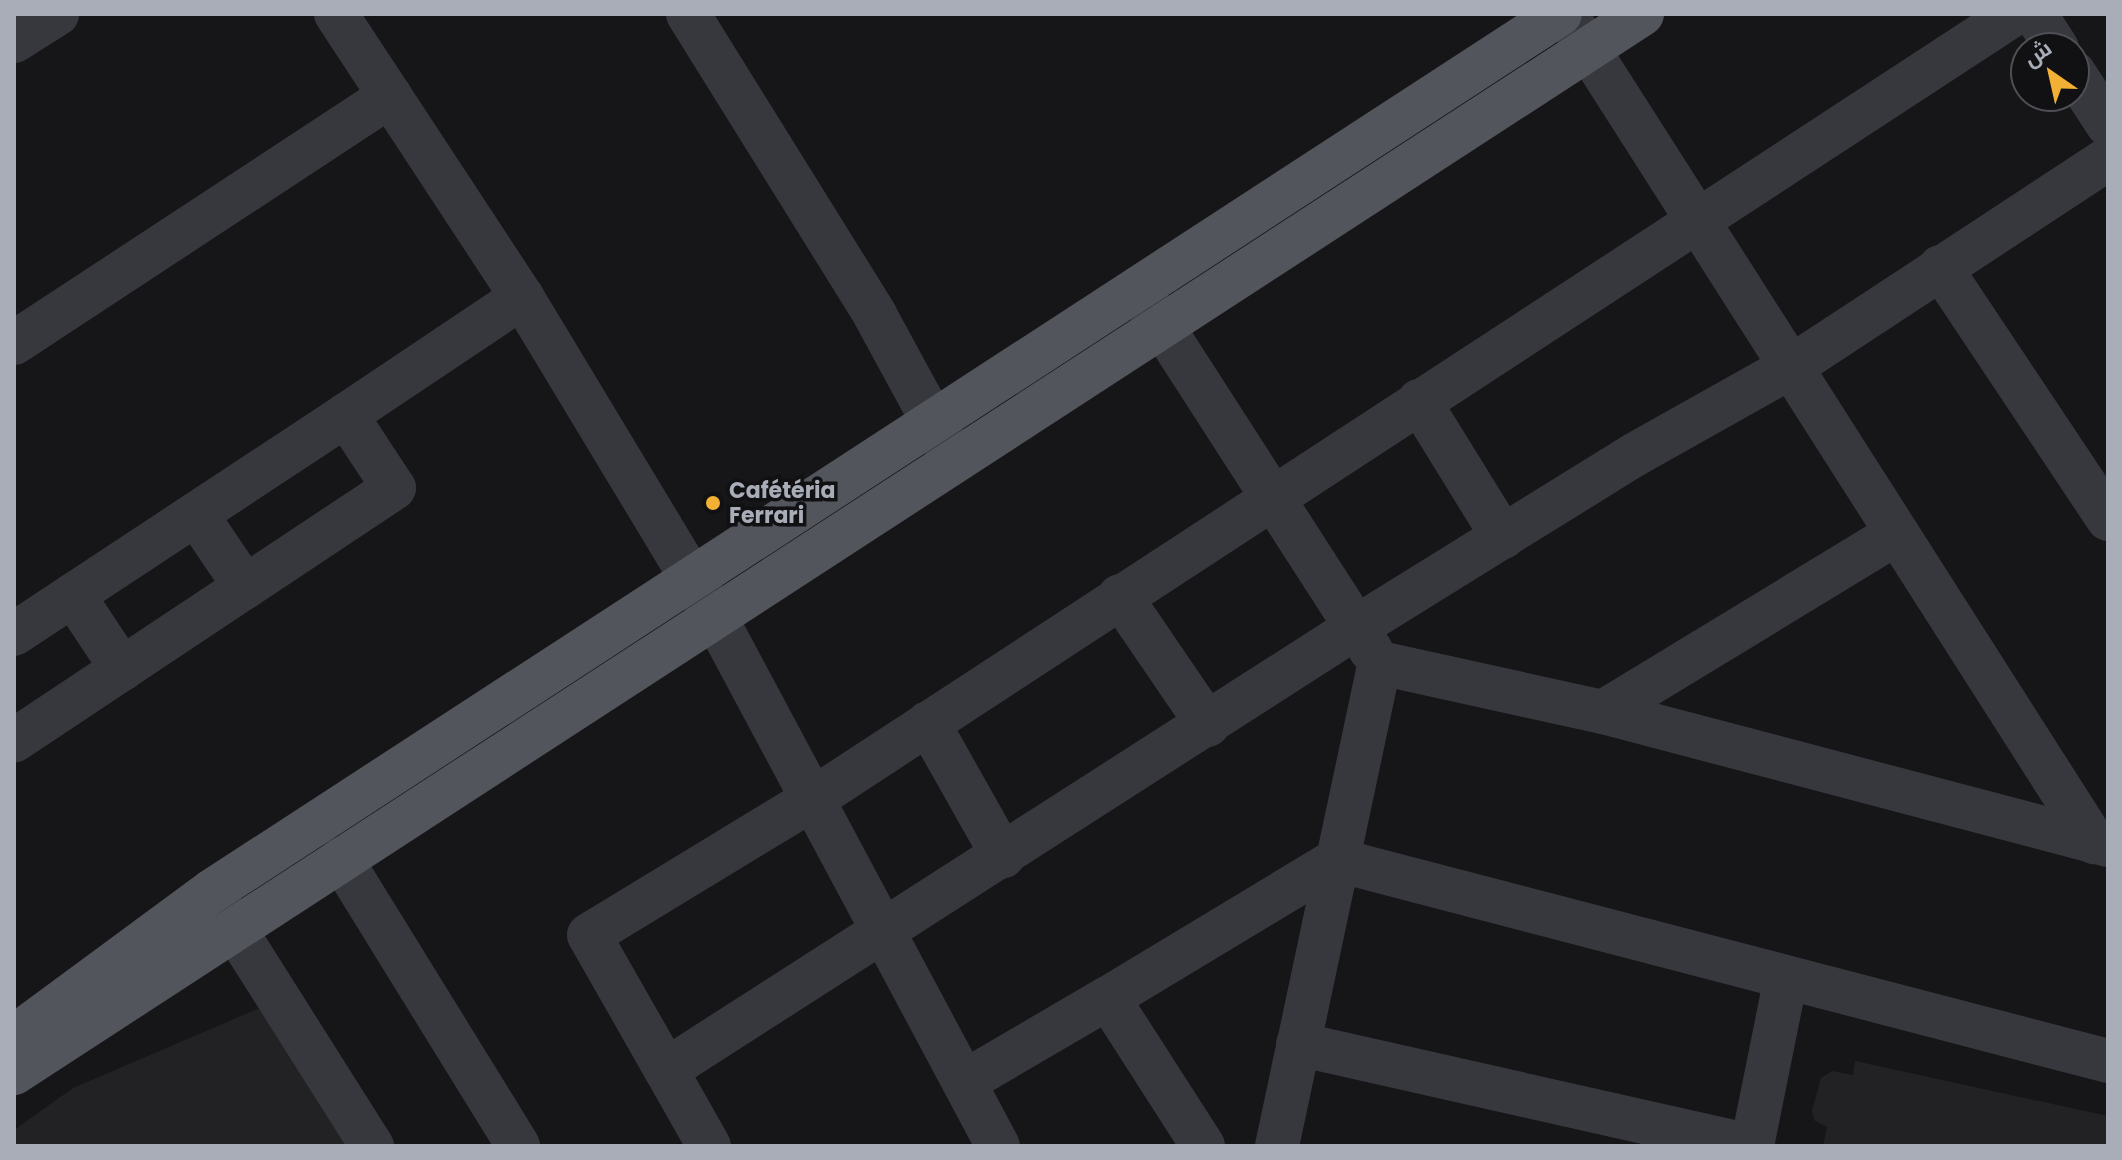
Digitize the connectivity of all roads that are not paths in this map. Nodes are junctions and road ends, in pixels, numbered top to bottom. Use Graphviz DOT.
graph roads {
  1 [pos="57,14"];
  2 [pos="336,14"];
  3 [pos="688,14"];
  4 [pos="1642,14"];
  5 [pos="2014,14"];
  6 [pos="2035,14"];
  7 [pos="1571,26"];
  8 [pos="2047,32"];
  9 [pos="14,41"];
  10 [pos="390,96"];
  11 [pos="2090,97"];
  12 [pos="2108,125"];
  13 [pos="2108,159"];
  14 [pos="1698,222"];
  15 [pos="1940,267"];
  16 [pos="522,297"];
  17 [pos="1149,306"];
  18 [pos="14,343"];
  19 [pos="1791,367"];
  20 [pos="1419,401"];
  21 [pos="346,415"];
  22 [pos="943,441"];
  23 [pos="1269,498"];
  24 [pos="196,514"];
  25 [pos="2108,519"];
  26 [pos="1897,533"];
  27 [pos="1503,537"];
  28 [pos="245,587"];
  29 [pos="73,595"];
  30 [pos="1120,596"];
  31 [pos="704,598"];
  32 [pos="1355,628"];
  33 [pos="14,634"];
  34 [pos="1380,663"];
  35 [pos="122,669"];
  36 [pos="1603,712"];
  37 [pos="928,723"];
  38 [pos="1208,725"];
  39 [pos="14,740"];
  40 [pos="813,799"];
  41 [pos="2101,844"];
  42 [pos="1003,856"];
  43 [pos="341,859"];
  44 [pos="1337,860"];
  45 [pos="212,891"];
  46 [pos="234,929"];
  47 [pos="883,933"];
  48 [pos="1786,977"];
  49 [pos="1108,998"];
  50 [pos="14,1037"];
  51 [pos="1298,1044"];
  52 [pos="2108,1061"];
  53 [pos="666,1070"];
  54 [pos="14,1073"];
  55 [pos="964,1082"];
  56 [pos="372,1146"];
  57 [pos="518,1146"];
  58 [pos="709,1146"];
  59 [pos="998,1146"];
  60 [pos="1203,1146"];
  61 [pos="1277,1146"];
  62 [pos="1752,1146"];
  1 -- 9 [label="street"];
  2 -- 10 [label="street"];
  3 -- 22 [label="street"];
  4 -- 7 [label="main road"];
  5 -- 14 [label="street"];
  6 -- 8 [label="street"];
  7 -- 14 [label="street"];
  7 -- 17 [label="main road"];
  10 -- 16 [label="street"];
  10 -- 18 [label="street"];
  11 -- 12 [label="street"];
  13 -- 15 [label="street"];
  14 -- 19 [label="street"];
  14 -- 20 [label="street"];
  15 -- 19 [label="street"];
  15 -- 25 [label="street"];
  16 -- 21 [label="street"];
  16 -- 31 [label="street"];
  17 -- 22 [label="main road"];
  17 -- 23 [label="street"];
  19 -- 26 [label="street"];
  19 -- 27 [label="street"];
  20 -- 23 [label="street"];
  20 -- 27 [label="street"];
  21 -- 24 [label="street"];
  21 -- 28 [label="street"];
  22 -- 31 [label="main road"];
  23 -- 30 [label="street"];
  23 -- 32 [label="street"];
  24 -- 28 [label="street"];
  24 -- 29 [label="street"];
  26 -- 36 [label="street"];
  26 -- 41 [label="street"];
  27 -- 32 [label="street"];
  28 -- 35 [label="street"];
  29 -- 33 [label="street"];
  29 -- 35 [label="street"];
  30 -- 37 [label="street"];
  30 -- 38 [label="street"];
  31 -- 40 [label="street"];
  31 -- 43 [label="main road"];
  31 -- 45 [label="main road"];
  32 -- 34 [label="street"];
  32 -- 38 [label="street"];
  34 -- 36 [label="street"];
  34 -- 44 [label="street"];
  35 -- 39 [label="street"];
  36 -- 41 [label="street"];
  37 -- 40 [label="street"];
  37 -- 42 [label="street"];
  38 -- 42 [label="street"];
  40 -- 47 [label="street"];
  40 -- 53 [label="street"];
  42 -- 47 [label="street"];
  43 -- 46 [label="main road"];
  43 -- 57 [label="street"];
  44 -- 48 [label="street"];
  44 -- 49 [label="street"];
  44 -- 51 [label="street"];
  45 -- 46 [label="street"];
  45 -- 50 [label="main road"];
  46 -- 54 [label="main road"];
  46 -- 56 [label="street"];
  47 -- 53 [label="street"];
  47 -- 55 [label="street"];
  48 -- 52 [label="street"];
  48 -- 62 [label="street"];
  49 -- 55 [label="street"];
  49 -- 60 [label="street"];
  51 -- 61 [label="street"];
  51 -- 62 [label="street"];
  53 -- 58 [label="street"];
  55 -- 59 [label="street"];
}
